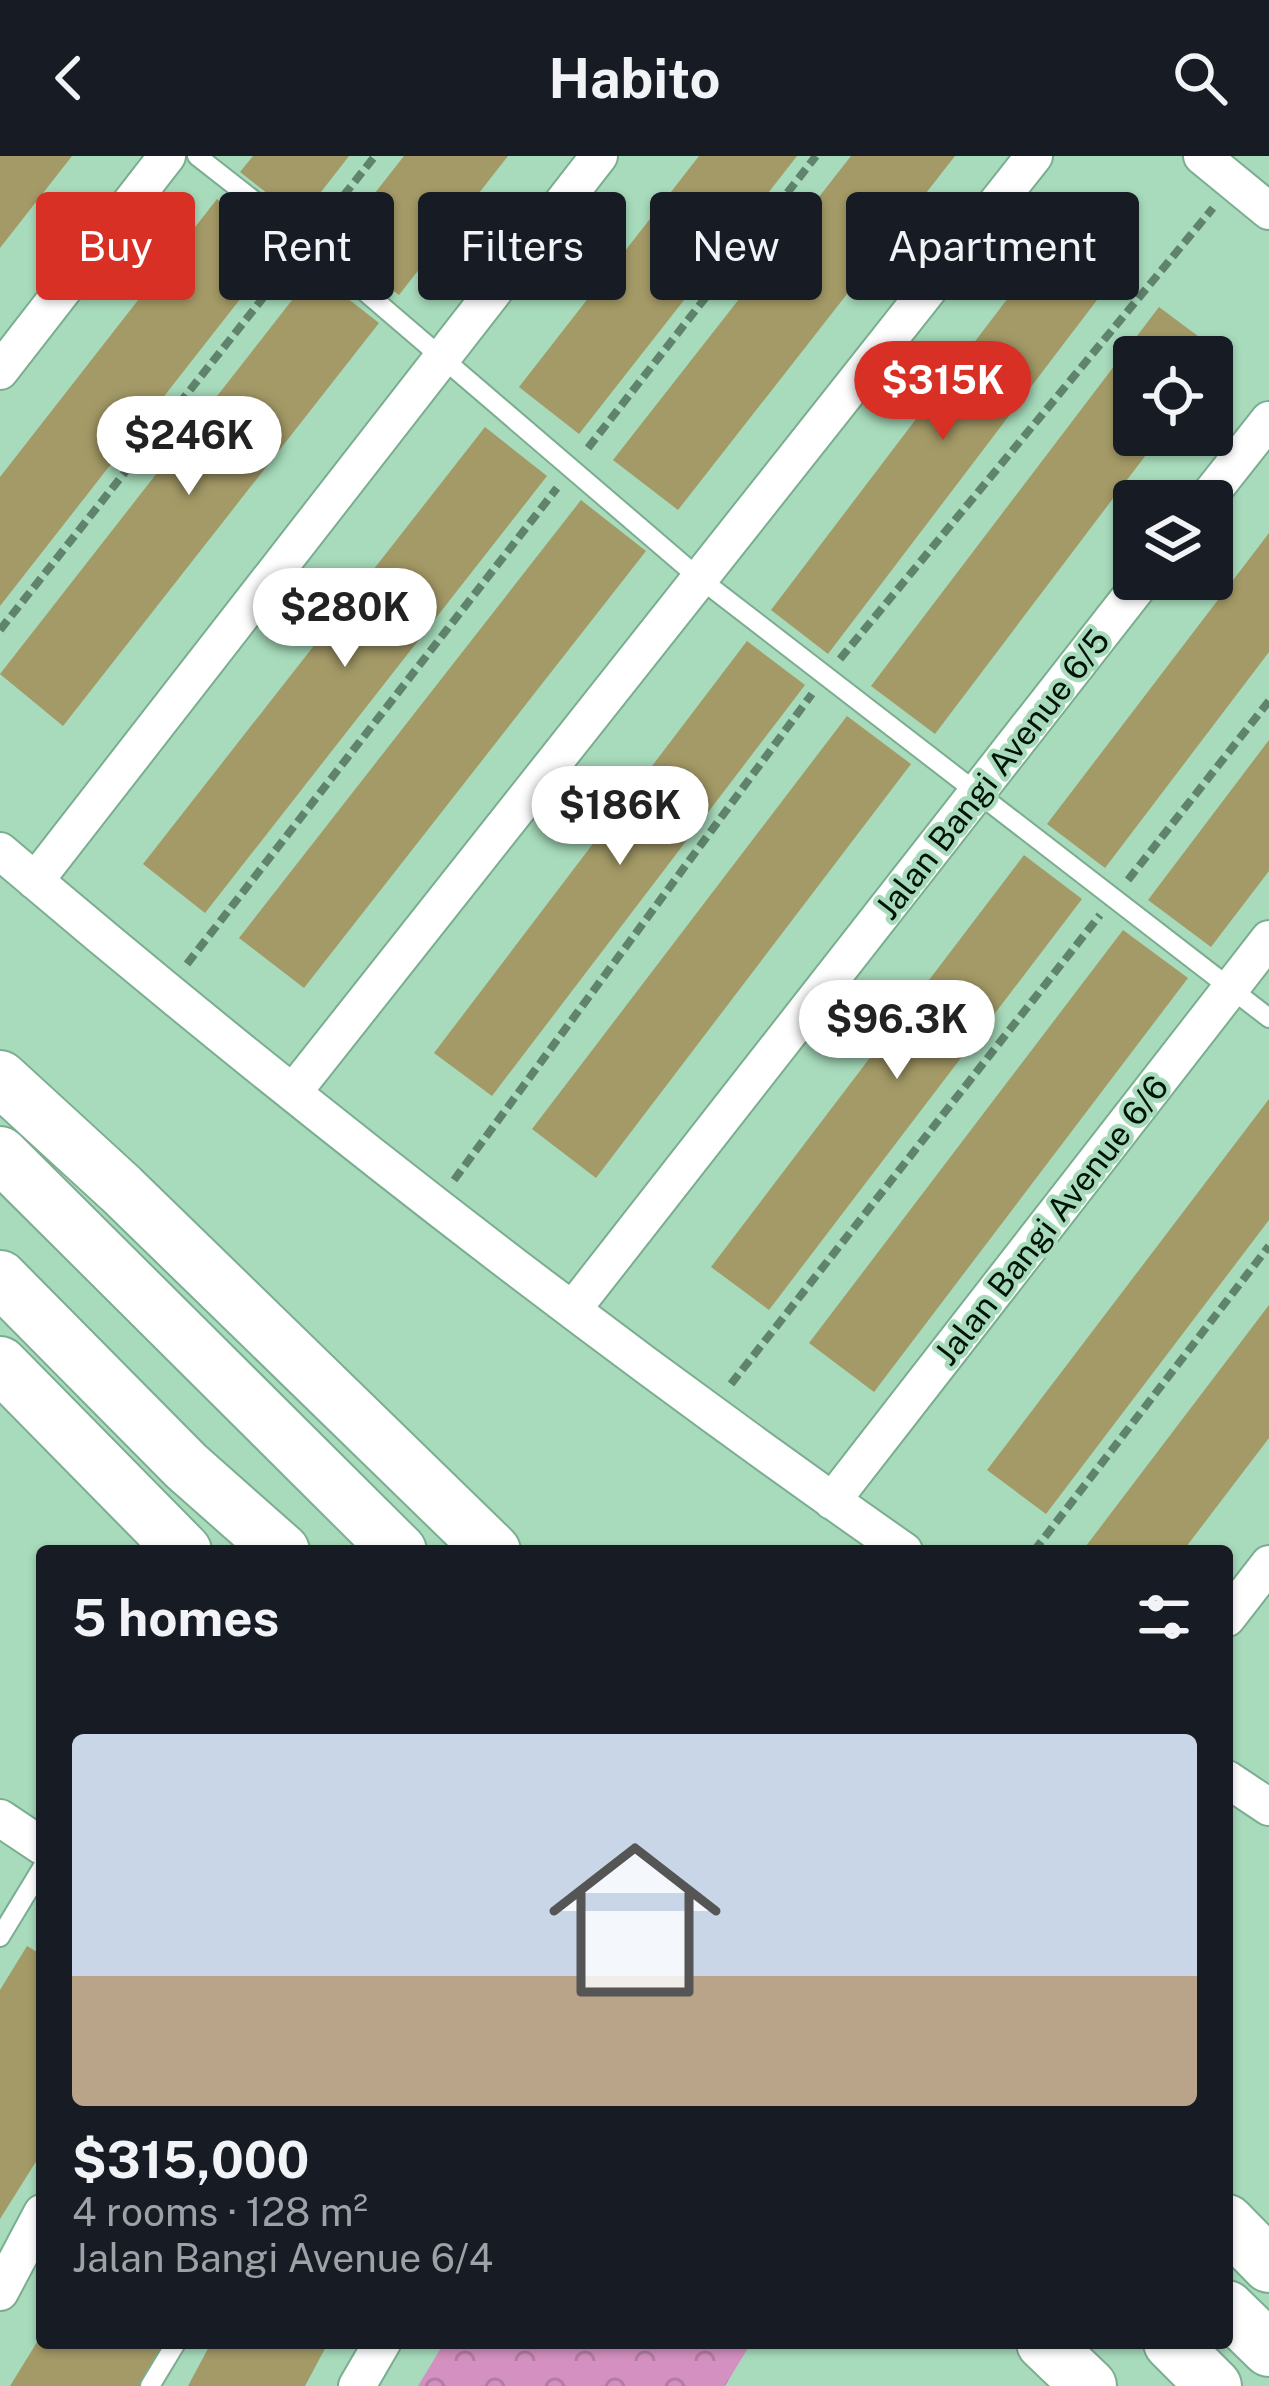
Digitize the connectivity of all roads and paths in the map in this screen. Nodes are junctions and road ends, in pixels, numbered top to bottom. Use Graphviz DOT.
graph roads {
  1 [pos="167,156"];
  2 [pos="197,156"];
  3 [pos="375,156"];
  4 [pos="599,156"];
  5 [pos="816,156"];
  6 [pos="1034,156"];
  7 [pos="1202,156"];
  8 [pos="243,192"];
  9 [pos="347,192"];
  10 [pos="1269,212"];
  11 [pos="261,300"];
  12 [pos="374,300"];
  13 [pos="442,358"];
  14 [pos="0,371"];
  15 [pos="1269,420"];
  16 [pos="572,469"];
  17 [pos="1222,480"];
  18 [pos="699,578"];
  19 [pos="1128,600"];
  20 [pos="0,630"];
  21 [pos="1269,701"];
  22 [pos="977,792"];
  23 [pos="0,851"];
  24 [pos="35,881"];
  25 [pos="1114,898"];
  26 [pos="1269,939"];
  27 [pos="1231,988"];
  28 [pos="167,989"];
  29 [pos="1269,1018"];
  30 [pos="0,1078"];
  31 [pos="294,1091"];
  32 [pos="0,1154"];
  33 [pos="1269,1246"];
  34 [pos="0,1278"];
  35 [pos="573,1309"];
  36 [pos="0,1364"];
  37 [pos="707,1413"];
  38 [pos="832,1501"];
  39 [pos="178,1545"];
  40 [pos="275,1545"];
  41 [pos="393,1545"];
  42 [pos="487,1545"];
  43 [pos="895,1545"];
  44 [pos="1039,1545"];
  45 [pos="1269,1564"];
  46 [pos="1233,1610"];
  47 [pos="1233,1783"];
  48 [pos="1269,1807"];
  49 [pos="0,1818"];
  50 [pos="36,1842"];
  51 [pos="36,1878"];
  52 [pos="0,1937"];
  53 [pos="36,2224"];
  54 [pos="1233,2228"];
  55 [pos="1269,2265"];
  56 [pos="0,2292"];
  57 [pos="1233,2314"];
  58 [pos="172,2349"];
  59 [pos="379,2349"];
  60 [pos="1049,2349"];
  61 [pos="1177,2349"];
  62 [pos="1269,2349"];
  63 [pos="150,2386"];
  64 [pos="357,2386"];
  65 [pos="1089,2386"];
  66 [pos="1214,2386"];
  1 -- 14 [label="street"];
  2 -- 8 [label="lane"];
  3 -- 9 [label="path"];
  4 -- 13 [label="street"];
  5 -- 16 [label="path"];
  6 -- 18 [label="street"];
  7 -- 10 [label="street"];
  11 -- 20 [label="path"];
  12 -- 13 [label="lane"];
  13 -- 16 [label="lane"];
  13 -- 24 [label="street"];
  15 -- 17 [label="street"];
  16 -- 18 [label="lane"];
  16 -- 28 [label="path"];
  18 -- 22 [label="lane"];
  18 -- 31 [label="street"];
  19 -- 22 [label="street, Jalan Bangi Avenue 6/5"];
  21 -- 25 [label="path"];
  22 -- 25 [label="lane"];
  22 -- 35 [label="street, Jalan Bangi Avenue 6/5"];
  23 -- 24 [label="street"];
  24 -- 28 [label="street"];
  25 -- 27 [label="lane"];
  25 -- 37 [label="path"];
  26 -- 27 [label="street, Jalan Bangi Avenue 6/6"];
  27 -- 29 [label="lane"];
  27 -- 38 [label="street, Jalan Bangi Avenue 6/6"];
  28 -- 31 [label="street"];
  30 -- 42 [label="main road"];
  31 -- 35 [label="street"];
  32 -- 41 [label="main road"];
  33 -- 44 [label="path"];
  34 -- 40 [label="main road"];
  35 -- 37 [label="street"];
  36 -- 39 [label="main road"];
  37 -- 38 [label="street"];
  38 -- 43 [label="street"];
  45 -- 46 [label="street"];
  47 -- 48 [label="street"];
  49 -- 50 [label="street"];
  51 -- 52 [label="lane"];
  53 -- 56 [label="street"];
  54 -- 55 [label="main road"];
  57 -- 62 [label="main road"];
  58 -- 63 [label="lane"];
  59 -- 64 [label="street"];
  60 -- 65 [label="main road"];
  61 -- 66 [label="main road"];
}
